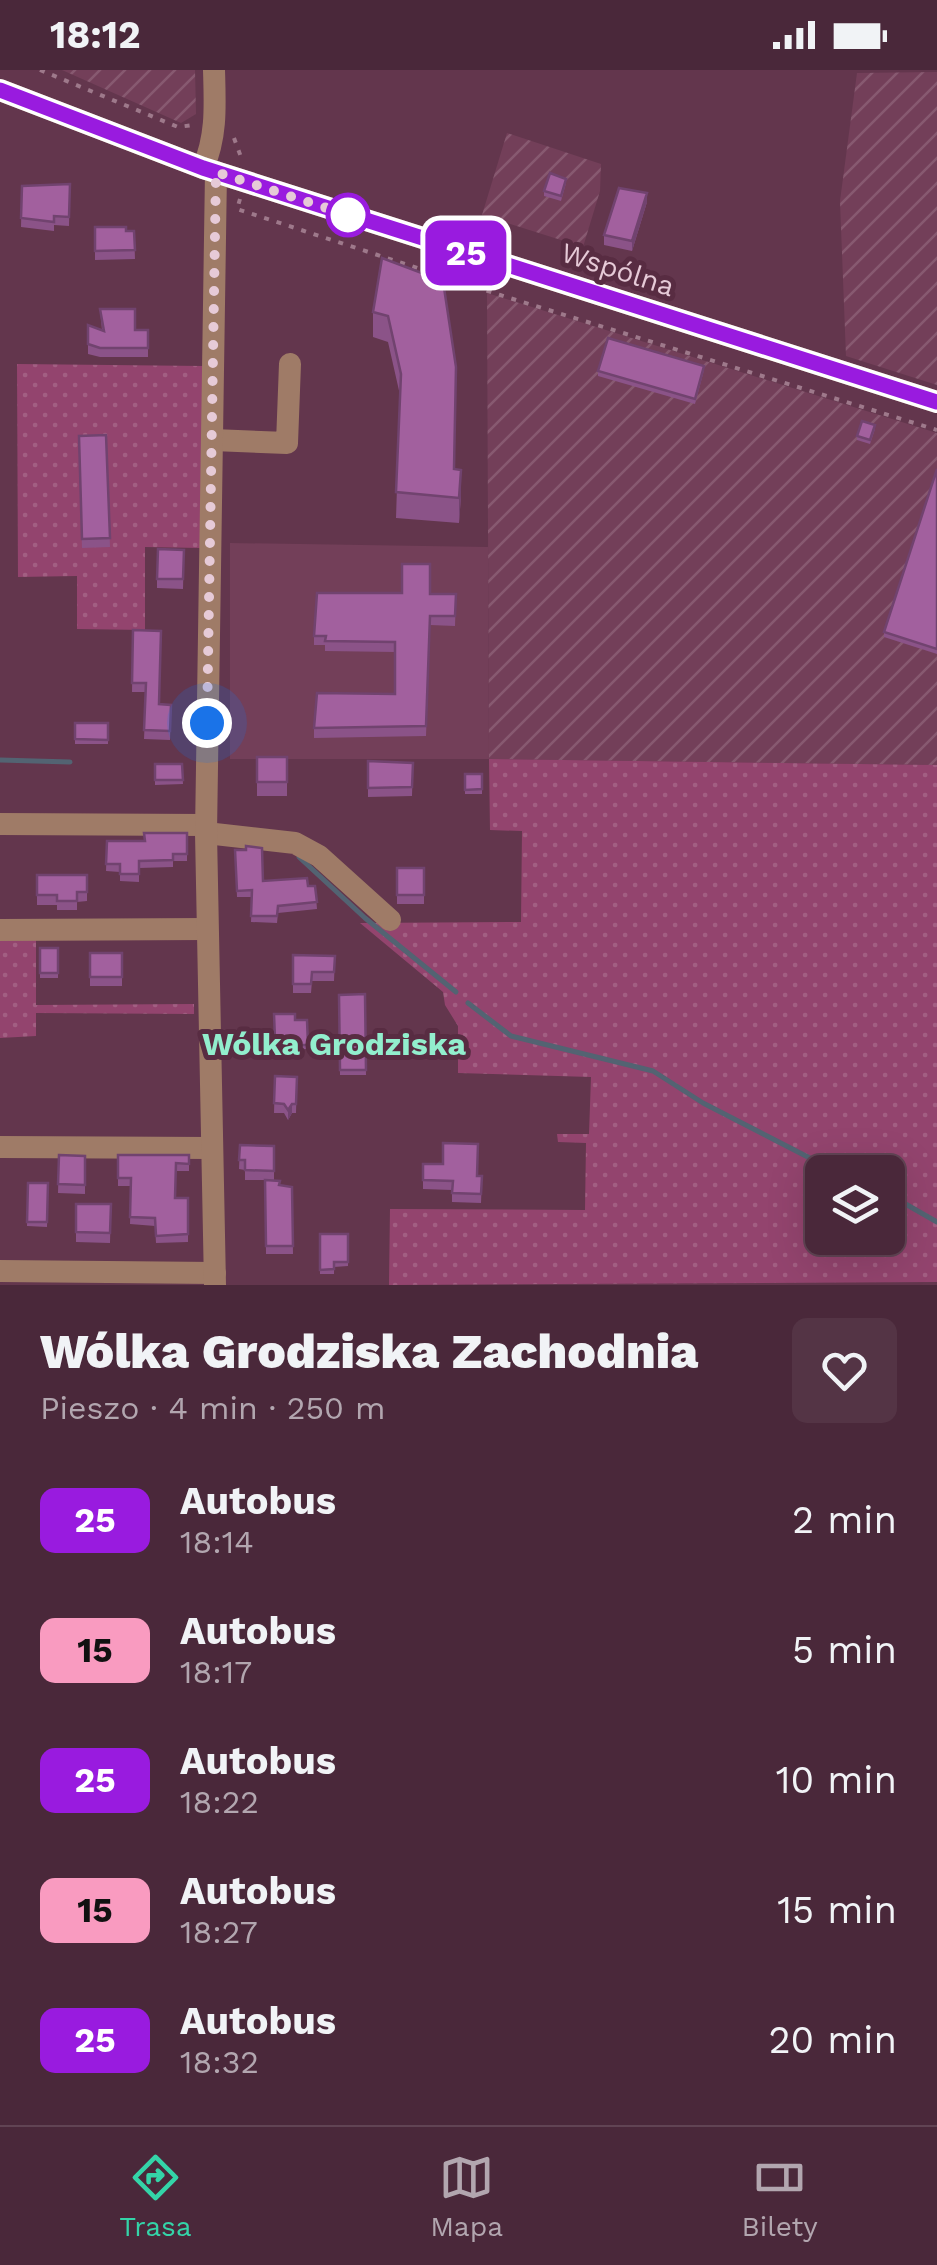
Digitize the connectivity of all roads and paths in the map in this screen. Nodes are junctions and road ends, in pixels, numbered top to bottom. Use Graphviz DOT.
graph roads {
  1 [pos="40,70"];
  2 [pos="214,70"];
  3 [pos="0,90"];
  4 [pos="198,119"];
  5 [pos="234,137"];
  6 [pos="210,170"];
  7 [pos="246,170"];
  8 [pos="242,191"];
  9 [pos="290,364"];
  10 [pos="937,402"];
  11 [pos="937,430"];
  12 [pos="213,440"];
  13 [pos="0,824"];
  14 [pos="206,828"];
  15 [pos="390,920"];
  16 [pos="207,929"];
  17 [pos="0,930"];
  18 [pos="0,1147"];
  19 [pos="212,1148"];
  20 [pos="0,1271"];
  21 [pos="215,1279"];
  1 -- 4 [label="path"];
  2 -- 6 [label="street"];
  3 -- 6 [label="street, Wspólna"];
  5 -- 7 [label="path"];
  6 -- 10 [label="street, Wspólna"];
  6 -- 12 [label="street"];
  8 -- 11 [label="path"];
  9 -- 12 [label="street"];
  12 -- 14 [label="street"];
  13 -- 14 [label="street"];
  14 -- 15 [label="street"];
  14 -- 16 [label="street"];
  16 -- 17 [label="street"];
  16 -- 19 [label="street"];
  18 -- 19 [label="street"];
  19 -- 21 [label="street"];
  20 -- 21 [label="street"];
}
